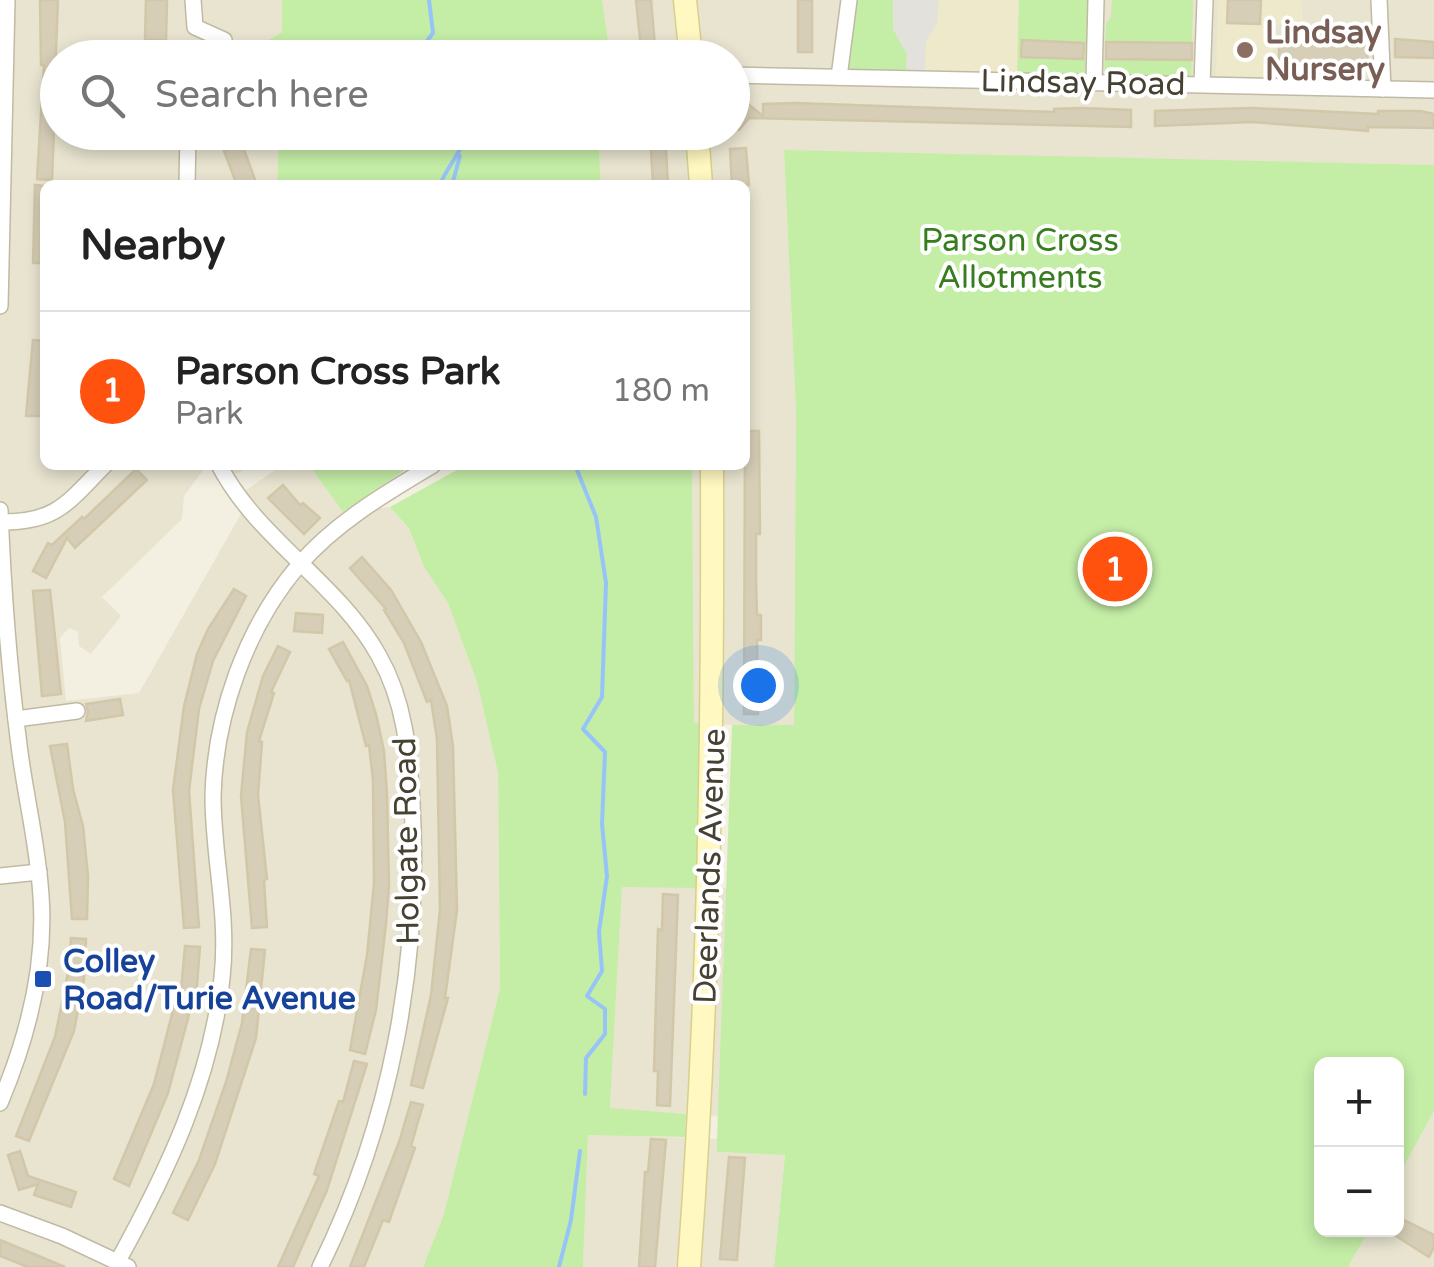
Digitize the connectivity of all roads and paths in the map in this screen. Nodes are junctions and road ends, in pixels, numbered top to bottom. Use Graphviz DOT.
graph roads {
  1 [pos="7,0"];
  2 [pos="193,0"];
  3 [pos="684,0"];
  4 [pos="849,0"];
  5 [pos="1096,0"];
  6 [pos="1205,0"];
  7 [pos="1379,0"];
  8 [pos="224,40"];
  9 [pos="689,40"];
  10 [pos="750,75"];
  11 [pos="839,77"];
  12 [pos="1094,81"];
  13 [pos="1202,84"];
  14 [pos="1384,89"];
  15 [pos="1434,90"];
  16 [pos="2,98"];
  17 [pos="188,150"];
  18 [pos="698,150"];
  19 [pos="188,180"];
  20 [pos="701,180"];
  21 [pos="0,306"];
  22 [pos="101,470"];
  23 [pos="222,470"];
  24 [pos="424,470"];
  25 [pos="712,470"];
  26 [pos="0,510"];
  27 [pos="0,522"];
  28 [pos="299,564"];
  29 [pos="77,710"];
  30 [pos="16,719"];
  31 [pos="39,872"];
  32 [pos="0,876"];
  33 [pos="0,1103"];
  34 [pos="0,1212"];
  35 [pos="123,1264"];
  36 [pos="320,1267"];
  37 [pos="689,1267"];
  1 -- 16 [label="street"];
  2 -- 8 [label="street"];
  3 -- 9 [label="street"];
  4 -- 11 [label="street"];
  5 -- 12 [label="street"];
  6 -- 13 [label="street"];
  7 -- 14 [label="street"];
  10 -- 11 [label="street, Lindsay Road"];
  11 -- 12 [label="street, Lindsay Road"];
  12 -- 13 [label="street, Lindsay Road"];
  13 -- 14 [label="street, Lindsay Road"];
  14 -- 15 [label="street, Lindsay Road"];
  16 -- 21 [label="street"];
  17 -- 19 [label="street"];
  18 -- 20 [label="street"];
  22 -- 27 [label="street"];
  23 -- 28 [label="street, Holgate Road"];
  24 -- 28 [label="street"];
  25 -- 37 [label="street, Deerlands Avenue"];
  26 -- 27 [label="street"];
  27 -- 30 [label="street"];
  28 -- 35 [label="street"];
  28 -- 36 [label="street, Holgate Road"];
  29 -- 30 [label="street"];
  30 -- 31 [label="street"];
  31 -- 32 [label="street"];
  31 -- 33 [label="street"];
  34 -- 35 [label="street"];
}
